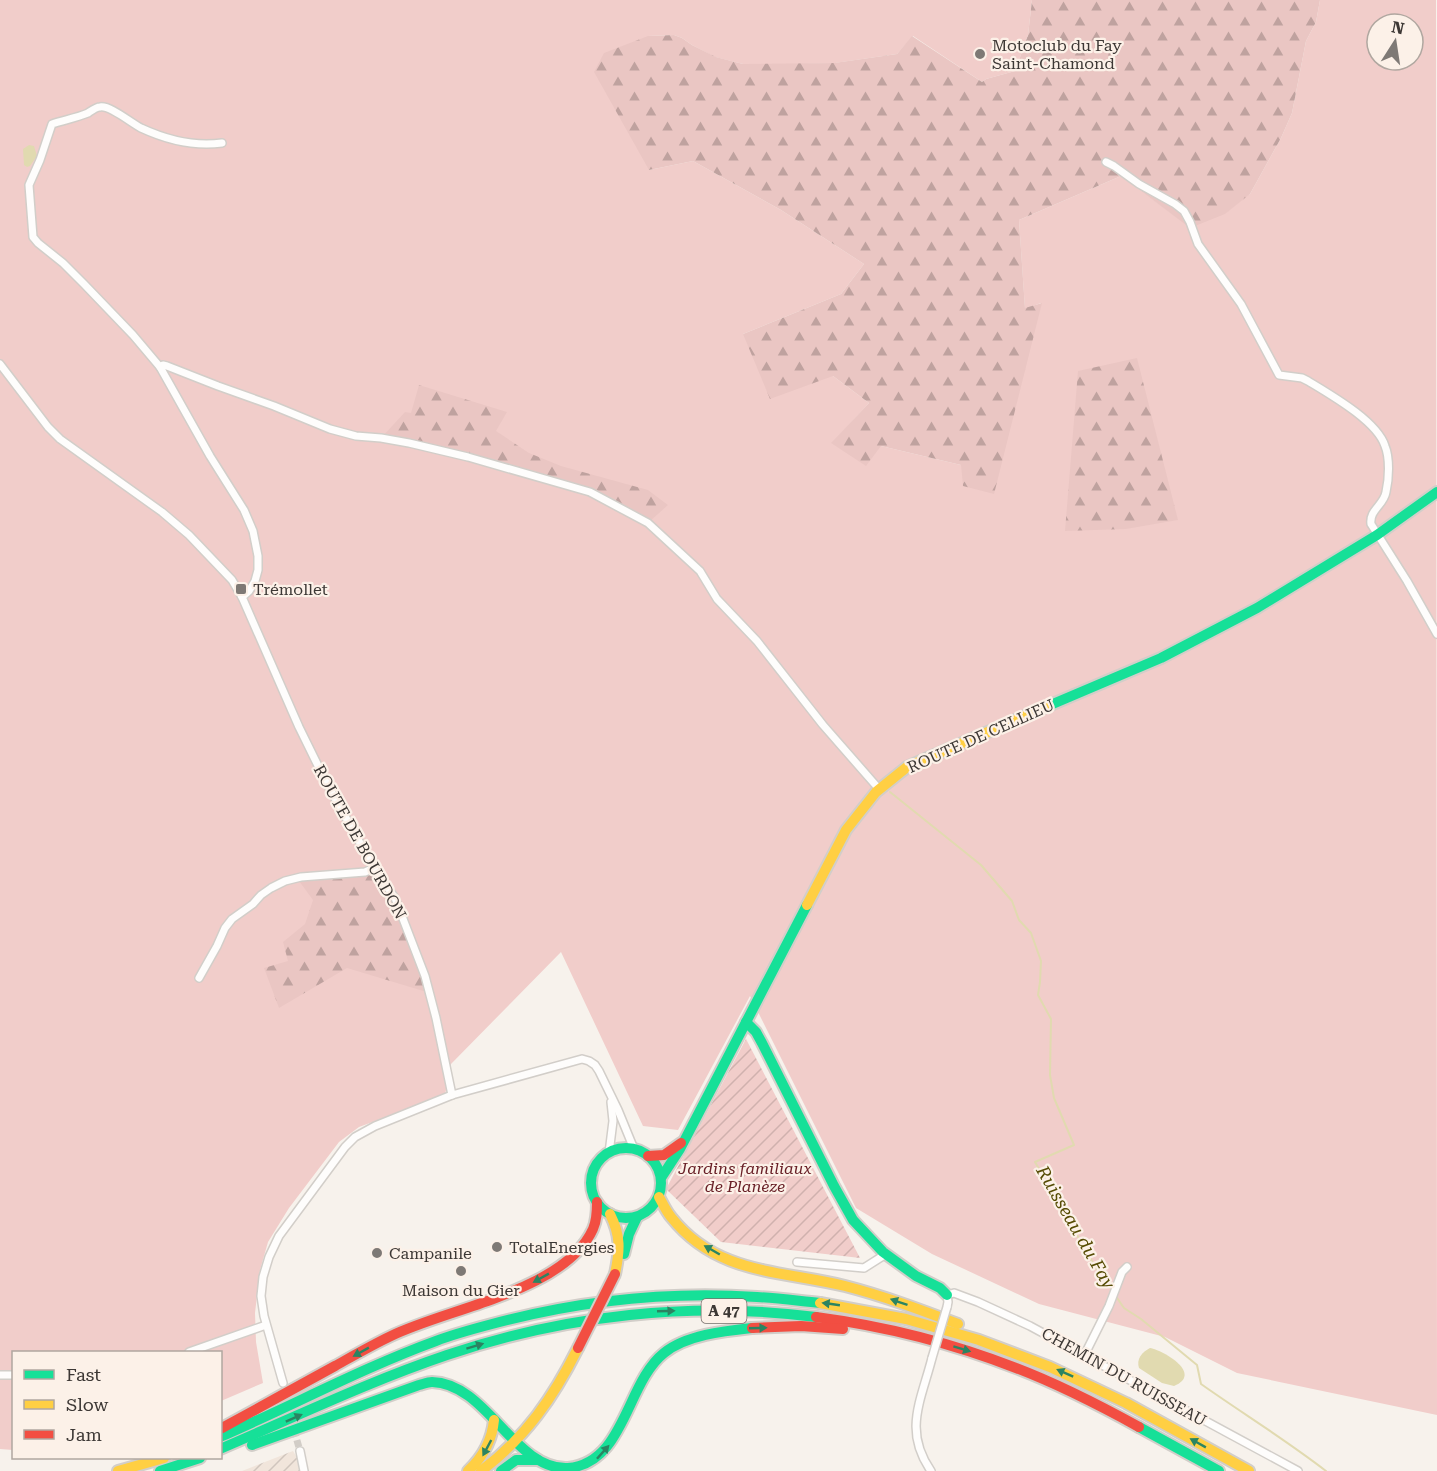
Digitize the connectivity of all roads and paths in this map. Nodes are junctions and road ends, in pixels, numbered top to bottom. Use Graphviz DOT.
graph roads {
  1 [pos="222,143"];
  2 [pos="1106,162"];
  3 [pos="0,364"];
  4 [pos="160,367"];
  5 [pos="1437,492"];
  6 [pos="1377,535"];
  7 [pos="242,597"];
  8 [pos="1437,634"];
  9 [pos="879,789"];
  10 [pos="374,868"];
  11 [pos="200,978"];
  12 [pos="746,1022"];
  13 [pos="609,1094"];
  14 [pos="449,1097"];
  15 [pos="684,1141"];
  16 [pos="634,1149"];
  17 [pos="609,1153"];
  18 [pos="648,1156"];
  19 [pos="661,1178"];
  20 [pos="659,1197"];
  21 [pos="597,1202"];
  22 [pos="610,1214"];
  23 [pos="637,1217"];
  24 [pos="886,1254"];
  25 [pos="797,1262"];
  26 [pos="1127,1267"];
  27 [pos="615,1274"];
  28 [pos="947,1295"];
  29 [pos="266,1325"];
  30 [pos="899,1332"];
  31 [pos="990,1343"];
  32 [pos="194,1351"];
  33 [pos="1085,1354"];
  34 [pos="283,1383"];
  35 [pos="494,1420"];
  36 [pos="222,1428"];
  37 [pos="222,1436"];
  38 [pos="516,1441"];
  39 [pos="222,1448"];
  40 [pos="300,1451"];
  41 [pos="222,1455"];
  42 [pos="161,1459"];
  43 [pos="197,1459"];
  44 [pos="538,1460"];
  45 [pos="118,1471"];
  46 [pos="160,1471"];
  47 [pos="304,1471"];
  48 [pos="468,1471"];
  49 [pos="481,1471"];
  50 [pos="501,1471"];
  51 [pos="931,1471"];
  52 [pos="1219,1471"];
  53 [pos="1249,1471"];
  54 [pos="1298,1471"];
  1 -- 4 [label="street"];
  2 -- 6 [label="street"];
  3 -- 7 [label="street, ROUTE DE BOURDON"];
  4 -- 7 [label="street"];
  4 -- 9 [label="street"];
  5 -- 6 [label="main road, ROUTE DE CELLIEU"];
  6 -- 8 [label="street"];
  6 -- 9 [label="main road, ROUTE DE CELLIEU"];
  7 -- 10 [label="street, ROUTE DE BOURDON"];
  9 -- 12 [label="main road, ROUTE DE CELLIEU"];
  10 -- 11 [label="street"];
  10 -- 14 [label="street, ROUTE DE BOURDON"];
  12 -- 15 [label="main road, ROUTE DE CELLIEU"];
  12 -- 24 [label="main road"];
  13 -- 14 [label="street"];
  13 -- 16 [label="street"];
  13 -- 17 [label="street"];
  14 -- 29 [label="street"];
  15 -- 18 [label="main road"];
  15 -- 19 [label="main road, ROUTE DE CELLIEU"];
  16 -- 17 [label="main road"];
  16 -- 18 [label="main road"];
  17 -- 21 [label="main road"];
  18 -- 19 [label="main road"];
  19 -- 20 [label="main road"];
  20 -- 23 [label="main road"];
  31 -- 20 [label="main road, one-way"];
  21 -- 22 [label="main road"];
  21 -- 36 [label="main road, one-way"];
  22 -- 23 [label="main road"];
  22 -- 27 [label="main road"];
  23 -- 27 [label="main road"];
  24 -- 25 [label="street"];
  24 -- 28 [label="main road"];
  26 -- 33 [label="street"];
  27 -- 38 [label="main road, bridge"];
  28 -- 33 [label="street, CHEMIN DU RUISSEAU"];
  28 -- 51 [label="street, bridge"];
  29 -- 32 [label="street"];
  29 -- 34 [label="street"];
  39 -- 30 [label="main road, A 47, one-way"];
  44 -- 30 [label="main road, one-way"];
  30 -- 52 [label="main road, A 47, one-way"];
  31 -- 37 [label="main road, A 47, one-way"];
  53 -- 31 [label="main road, A 47, one-way"];
  33 -- 54 [label="street, CHEMIN DU RUISSEAU"];
  35 -- 38 [label="main road"];
  35 -- 41 [label="main road"];
  35 -- 48 [label="main road, one-way"];
  38 -- 44 [label="main road"];
  38 -- 49 [label="main road"];
  40 -- 47 [label="street"];
  42 -- 45 [label="main road"];
  43 -- 46 [label="main road"];
  44 -- 50 [label="main road"];
}
